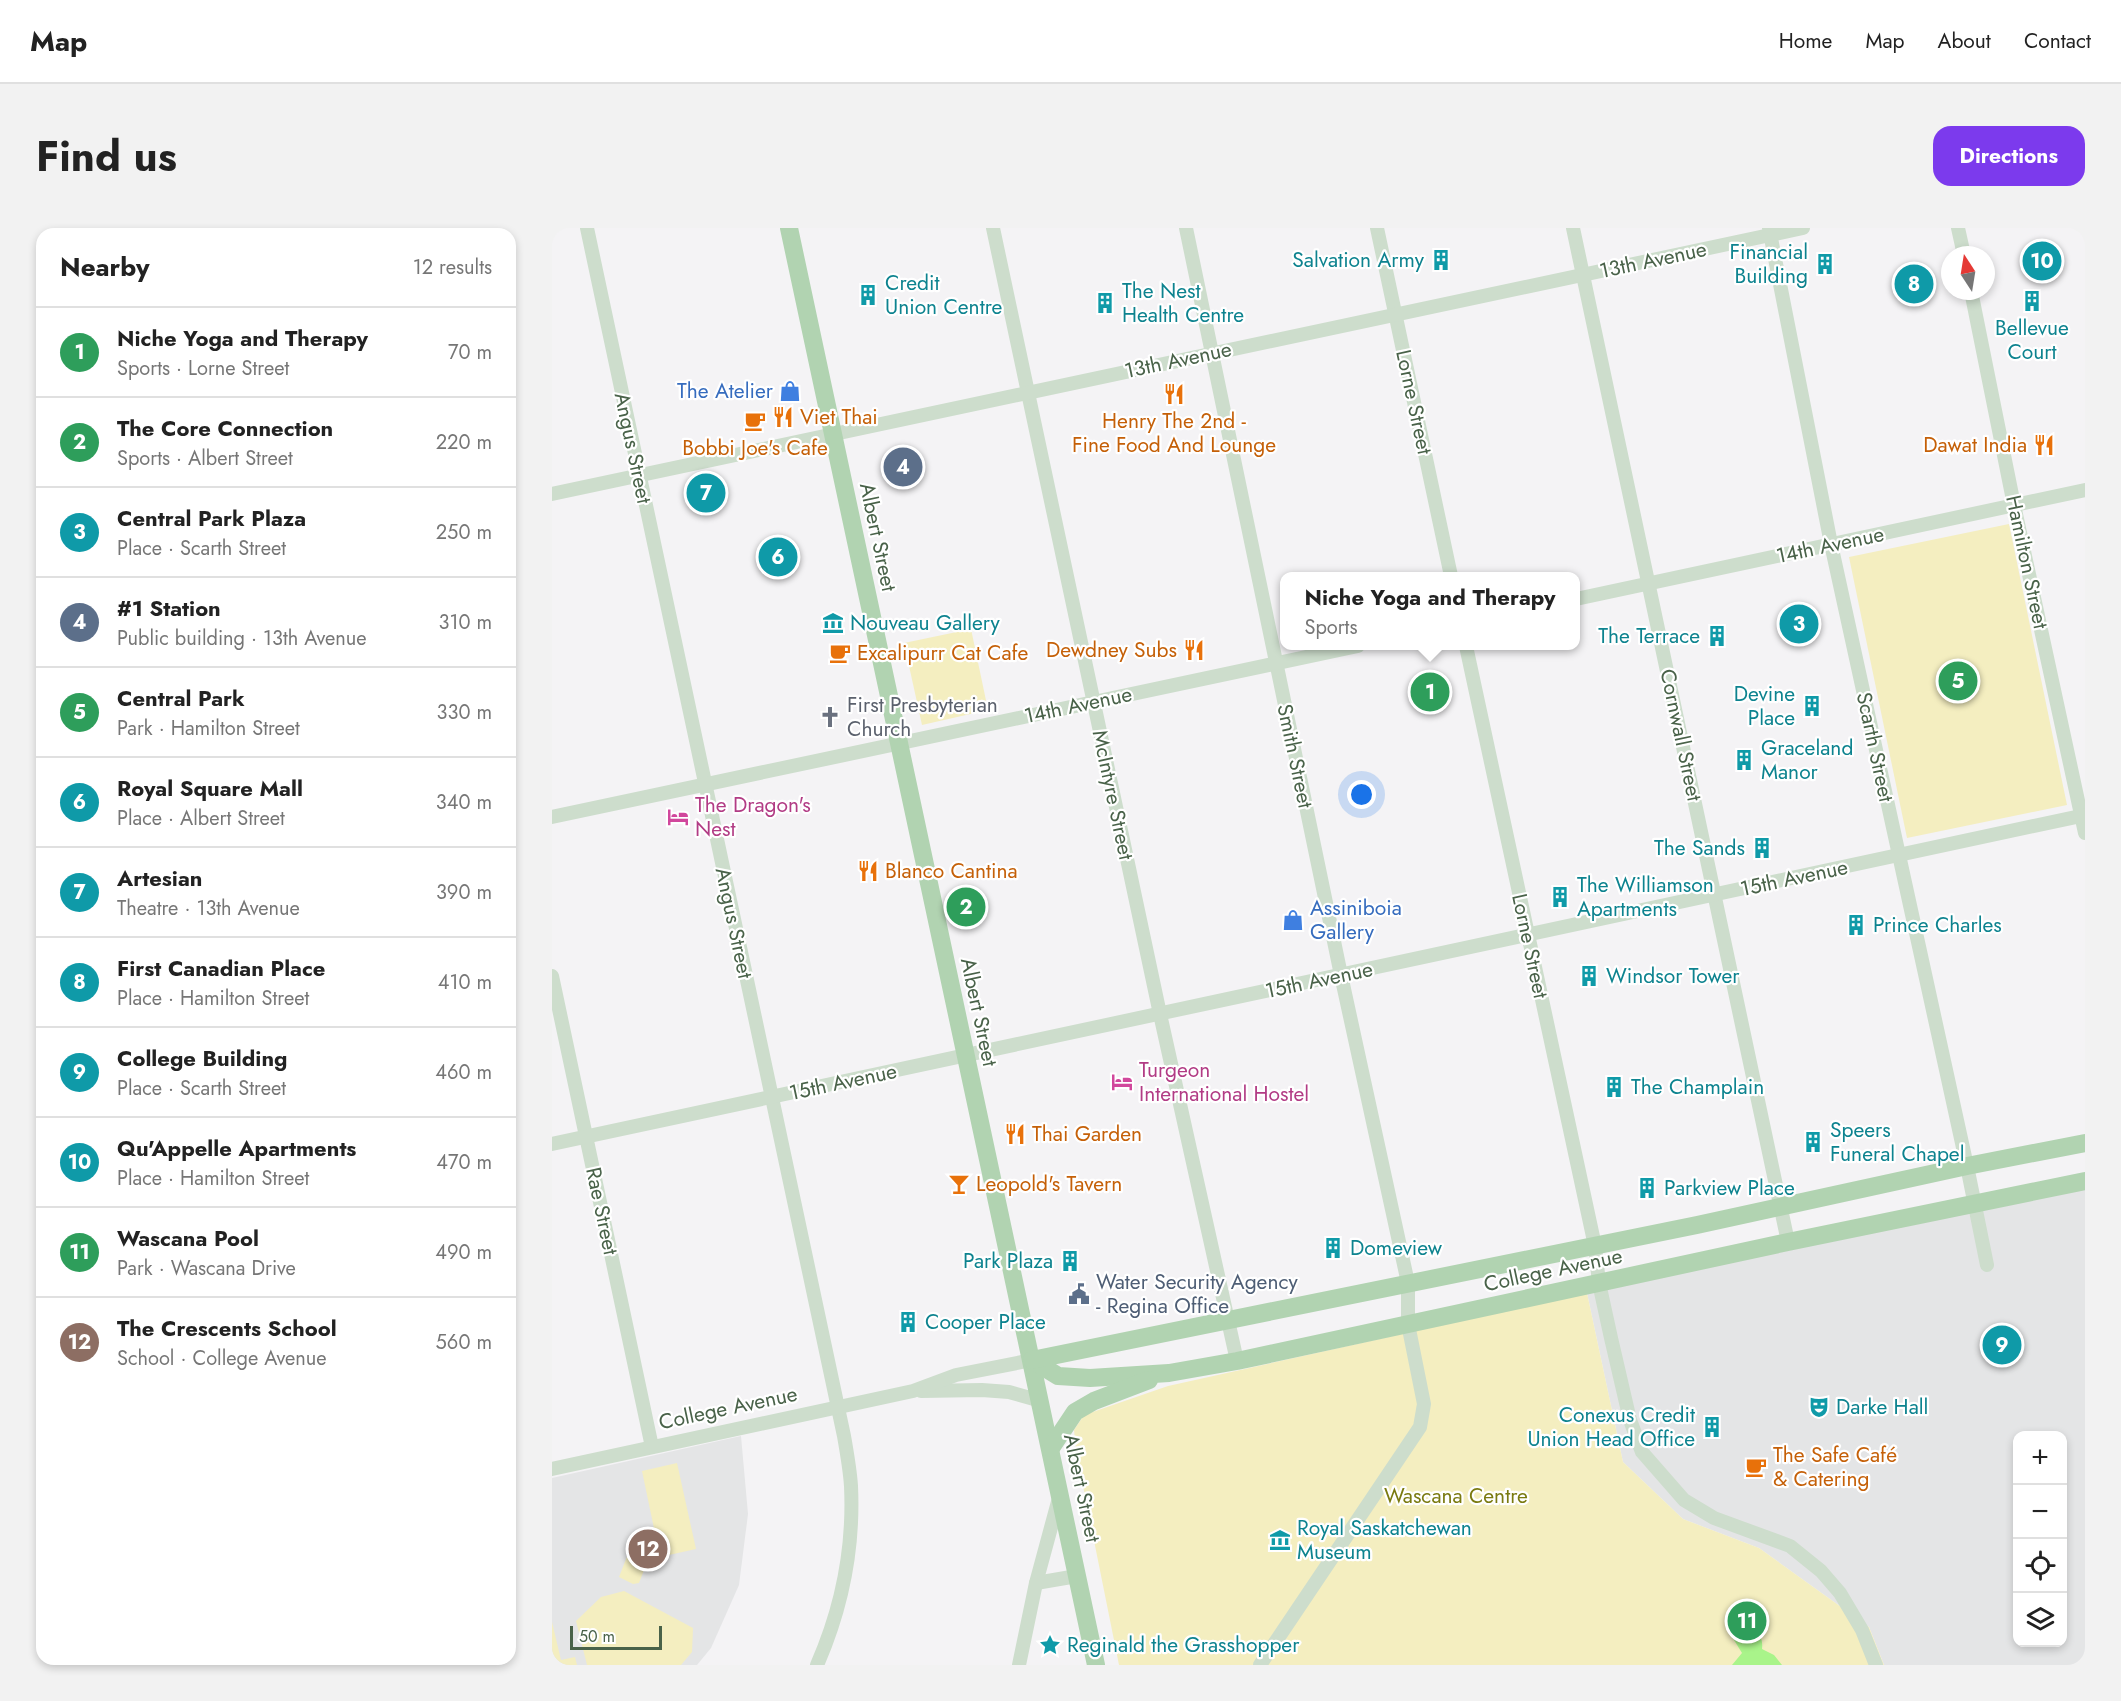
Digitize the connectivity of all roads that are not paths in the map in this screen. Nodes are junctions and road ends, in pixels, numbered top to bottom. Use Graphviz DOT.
graph roads {
  1 [pos="587,228"];
  2 [pos="789,228"];
  3 [pos="993,228"];
  4 [pos="1186,228"];
  5 [pos="1377,228"];
  6 [pos="1573,228"];
  7 [pos="1803,228"];
  8 [pos="1958,228"];
  9 [pos="1770,232"];
  10 [pos="1962,246"];
  11 [pos="1583,275"];
  12 [pos="1973,300"];
  13 [pos="1395,314"];
  14 [pos="1212,353"];
  15 [pos="1028,392"];
  16 [pos="833,433"];
  17 [pos="639,475"];
  18 [pos="2085,490"];
  19 [pos="552,494"];
  20 [pos="2014,505"];
  21 [pos="1831,544"];
  22 [pos="1450,572"];
  23 [pos="1649,584"];
  24 [pos="1580,598"];
  25 [pos="1335,650"];
  26 [pos="1467,650"];
  27 [pos="1276,663"];
  28 [pos="1094,702"];
  29 [pos="900,744"];
  30 [pos="705,784"];
  31 [pos="2083,816"];
  32 [pos="552,817"];
  33 [pos="2085,834"];
  34 [pos="1899,856"];
  35 [pos="1714,896"];
  36 [pos="1528,936"];
  37 [pos="552,975"];
  38 [pos="1341,975"];
  39 [pos="1160,1014"];
  40 [pos="966,1056"];
  41 [pos="771,1097"];
  42 [pos="586,1137"];
  43 [pos="2085,1143"];
  44 [pos="552,1144"];
  45 [pos="1967,1166"];
  46 [pos="2085,1181"];
  47 [pos="1974,1205"];
  48 [pos="1780,1206"];
  49 [pos="1788,1242"];
  50 [pos="1595,1246"];
  51 [pos="1986,1265"];
  52 [pos="1408,1283"];
  53 [pos="1599,1283"];
  54 [pos="1228,1321"];
  55 [pos="1408,1324"];
  56 [pos="1032,1360"];
  57 [pos="1238,1361"];
  58 [pos="1169,1372"];
  59 [pos="913,1391"];
  60 [pos="1041,1401"];
  61 [pos="837,1407"];
  62 [pos="652,1447"];
  63 [pos="1051,1448"];
  64 [pos="552,1468"];
  65 [pos="1060,1495"];
  66 [pos="1077,1576"];
  67 [pos="1036,1583"];
  68 [pos="817,1665"];
  69 [pos="1019,1665"];
  70 [pos="1096,1665"];
  71 [pos="1260,1665"];
  72 [pos="1876,1665"];
  1 -- 17 [label="street, Angus Street"];
  2 -- 16 [label="main road, Albert Street"];
  3 -- 15 [label="street, McIntyre Street"];
  4 -- 14 [label="street, Smith Street"];
  5 -- 13 [label="street, Lorne Street"];
  6 -- 11 [label="street, Cornwall Street"];
  7 -- 9 [label="street, 13th Avenue"];
  8 -- 10 [label="street"];
  9 -- 11 [label="street, 13th Avenue"];
  9 -- 21 [label="street, Scarth Street"];
  11 -- 13 [label="street, 13th Avenue"];
  11 -- 23 [label="street, Cornwall Street"];
  12 -- 20 [label="street, Hamilton Street"];
  13 -- 14 [label="street, 13th Avenue"];
  13 -- 22 [label="street, Lorne Street"];
  14 -- 15 [label="street, 13th Avenue"];
  14 -- 27 [label="street, Smith Street"];
  15 -- 16 [label="street, 13th Avenue"];
  15 -- 28 [label="street, McIntyre Street"];
  16 -- 17 [label="street, 13th Avenue"];
  16 -- 29 [label="main road, Albert Street"];
  17 -- 19 [label="street, 13th Avenue"];
  17 -- 30 [label="street, Angus Street"];
  18 -- 20 [label="street, 14th Avenue"];
  20 -- 21 [label="street, 14th Avenue"];
  20 -- 31 [label="street, Hamilton Street"];
  21 -- 23 [label="street, 14th Avenue"];
  21 -- 34 [label="street, Scarth Street"];
  23 -- 24 [label="street, 14th Avenue"];
  23 -- 35 [label="street, Cornwall Street"];
  25 -- 27 [label="street, 14th Avenue"];
  26 -- 36 [label="street, Lorne Street"];
  27 -- 28 [label="street, 14th Avenue"];
  27 -- 38 [label="street, Smith Street"];
  28 -- 29 [label="street, 14th Avenue"];
  28 -- 39 [label="street, McIntyre Street"];
  29 -- 30 [label="street, 14th Avenue"];
  29 -- 40 [label="main road, Albert Street"];
  30 -- 32 [label="street, 14th Avenue"];
  30 -- 41 [label="street, Angus Street"];
  31 -- 33 [label="street, Hamilton Street"];
  31 -- 34 [label="street, 15th Avenue"];
  34 -- 35 [label="street, 15th Avenue"];
  34 -- 45 [label="street, Scarth Street"];
  35 -- 36 [label="street, 15th Avenue"];
  35 -- 48 [label="street, Cornwall Street"];
  36 -- 38 [label="street, 15th Avenue"];
  36 -- 50 [label="street, Lorne Street"];
  37 -- 42 [label="street, Rae Street"];
  38 -- 39 [label="street, 15th Avenue"];
  38 -- 52 [label="street, Smith Street"];
  39 -- 40 [label="street, 15th Avenue"];
  39 -- 54 [label="street, McIntyre Street"];
  40 -- 41 [label="street, 15th Avenue"];
  40 -- 56 [label="main road, Albert Street"];
  41 -- 42 [label="street, 15th Avenue"];
  41 -- 61 [label="street, Angus Street"];
  42 -- 44 [label="street, 15th Avenue"];
  42 -- 62 [label="street, Rae Street"];
  43 -- 45 [label="main road, College Avenue"];
  45 -- 47 [label="street, Scarth Street"];
  45 -- 48 [label="main road, College Avenue"];
  46 -- 47 [label="main road, College Avenue"];
  47 -- 49 [label="main road, College Avenue"];
  47 -- 51 [label="street, Scarth Street"];
  48 -- 49 [label="street, Cornwall Street"];
  48 -- 50 [label="main road, College Avenue"];
  49 -- 53 [label="main road, College Avenue"];
  50 -- 52 [label="main road, College Avenue"];
  50 -- 53 [label="street, Lorne Street"];
  52 -- 54 [label="main road, College Avenue"];
  52 -- 55 [label="street, Smith Street"];
  53 -- 55 [label="main road, College Avenue"];
  53 -- 72 [label="street, Lorne Street"];
  54 -- 56 [label="main road, College Avenue"];
  54 -- 57 [label="street, McIntyre Street"];
  55 -- 57 [label="main road, College Avenue"];
  55 -- 71 [label="street, Smith Street"];
  56 -- 58 [label="main road, College Avenue"];
  56 -- 59 [label="street, College Avenue"];
  56 -- 60 [label="main road, Albert Street"];
  57 -- 58 [label="main road, College Avenue"];
  58 -- 63 [label="main road"];
  59 -- 60 [label="street, College Avenue"];
  59 -- 61 [label="street, College Avenue"];
  60 -- 63 [label="main road, Albert Street"];
  61 -- 62 [label="street, College Avenue"];
  61 -- 68 [label="street, Angus Street"];
  62 -- 64 [label="street, College Avenue"];
  63 -- 65 [label="main road, Albert Street"];
  65 -- 66 [label="main road, Albert Street"];
  65 -- 67 [label="street"];
  66 -- 67 [label="street"];
  66 -- 70 [label="main road, Albert Street"];
  67 -- 69 [label="street"];
}
